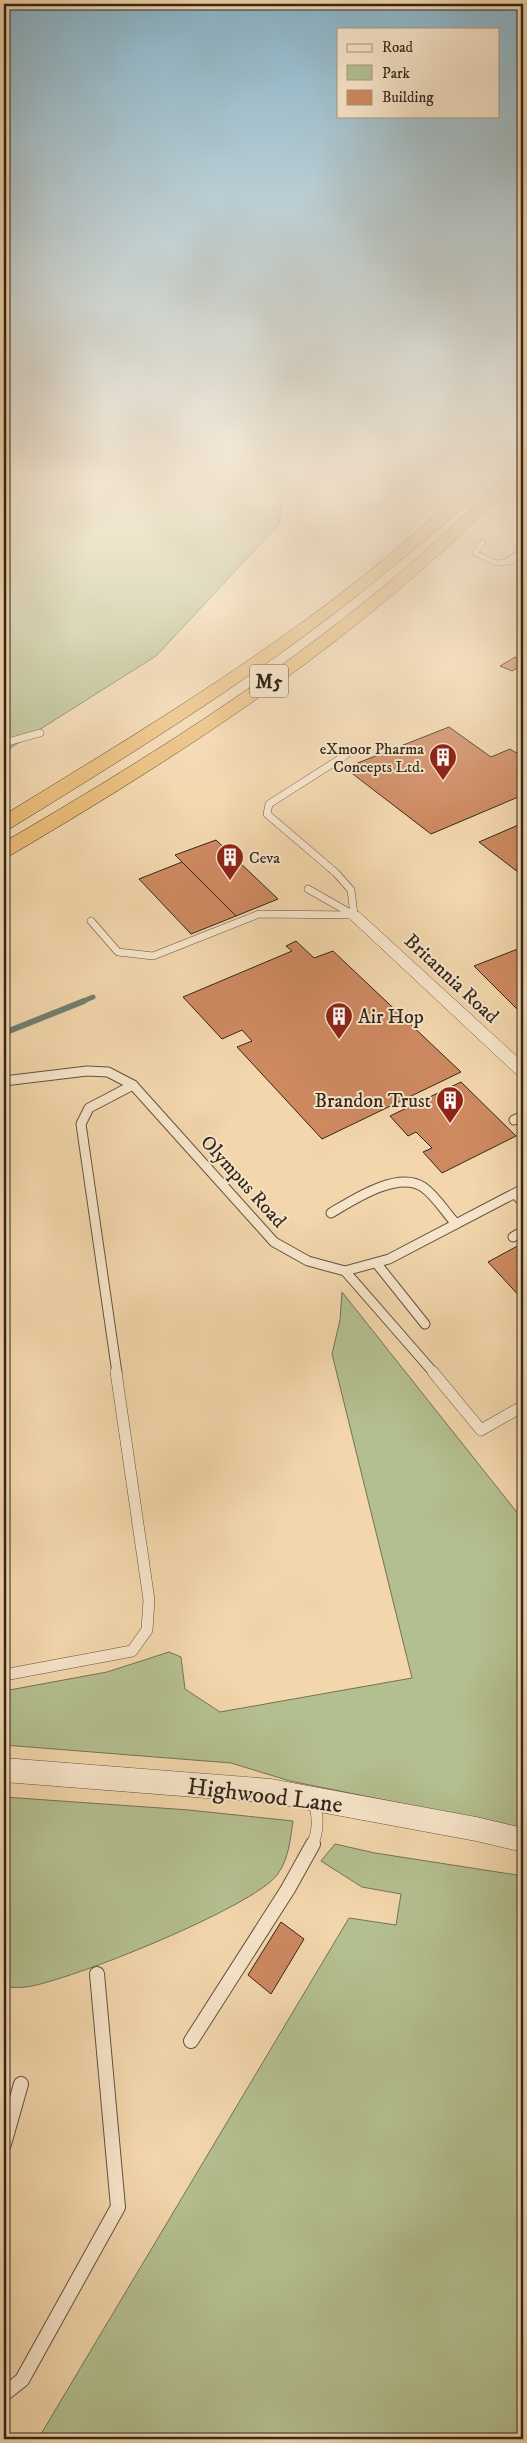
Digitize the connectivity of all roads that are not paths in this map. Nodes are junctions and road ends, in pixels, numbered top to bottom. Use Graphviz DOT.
graph roads {
  1 [pos="349,593"];
  2 [pos="384,593"];
  3 [pos="40,733"];
  4 [pos="4,743"];
  5 [pos="346,755"];
  6 [pos="4,824"];
  7 [pos="4,851"];
  8 [pos="308,889"];
  9 [pos="354,915"];
  10 [pos="91,921"];
  11 [pos="523,1071"];
  12 [pos="4,1081"];
  13 [pos="133,1084"];
  14 [pos="523,1116"];
  15 [pos="514,1120"];
  16 [pos="519,1192"];
  17 [pos="523,1202"];
  18 [pos="330,1213"];
  19 [pos="456,1224"];
  20 [pos="523,1231"];
  21 [pos="513,1237"];
  22 [pos="377,1264"];
  23 [pos="345,1271"];
  24 [pos="425,1324"];
  25 [pos="523,1406"];
  26 [pos="4,1675"];
  27 [pos="4,1770"];
  28 [pos="313,1799"];
  29 [pos="523,1840"];
  30 [pos="97,1974"];
  31 [pos="191,2041"];
  32 [pos="21,2084"];
  33 [pos="4,2144"];
  34 [pos="4,2394"];
  1 -- 6 [label="highway, M5"];
  2 -- 7 [label="highway, M5"];
  3 -- 4 [label="lane"];
  5 -- 9 [label="lane"];
  8 -- 9 [label="lane"];
  9 -- 10 [label="lane"];
  9 -- 11 [label="street, Britannia Road"];
  12 -- 13 [label="lane, Olympus Road"];
  13 -- 23 [label="lane, Olympus Road"];
  13 -- 26 [label="lane"];
  14 -- 15 [label="lane"];
  16 -- 17 [label="lane"];
  16 -- 19 [label="lane, Olympus Road"];
  18 -- 19 [label="lane"];
  19 -- 22 [label="lane, Olympus Road"];
  20 -- 21 [label="lane"];
  22 -- 23 [label="lane, Olympus Road"];
  22 -- 24 [label="lane"];
  23 -- 25 [label="lane"];
  27 -- 28 [label="street, Highwood Lane"];
  28 -- 29 [label="street, Highwood Lane"];
  28 -- 31 [label="lane"];
  30 -- 34 [label="lane"];
  32 -- 33 [label="lane"];
}
